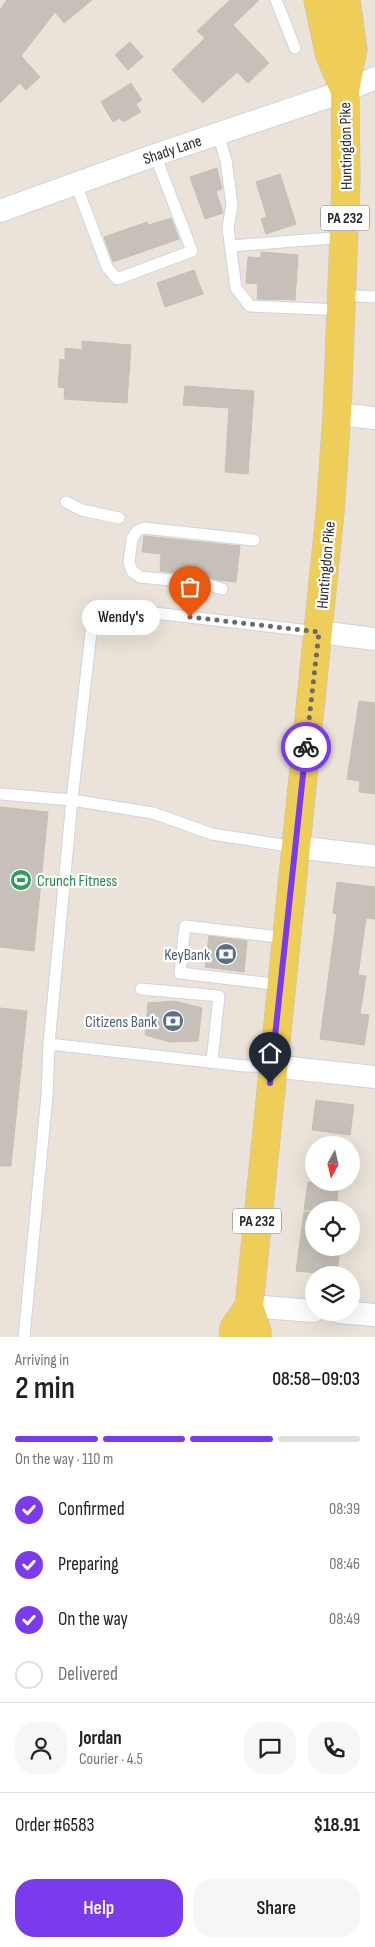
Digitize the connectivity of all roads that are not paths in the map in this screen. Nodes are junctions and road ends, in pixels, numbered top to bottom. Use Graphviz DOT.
graph roads {
  1 [pos="276,0"];
  2 [pos="318,0"];
  3 [pos="346,0"];
  4 [pos="295,48"];
  5 [pos="375,78"];
  6 [pos="345,91"];
  7 [pos="218,134"];
  8 [pos="155,155"];
  9 [pos="76,184"];
  10 [pos="0,211"];
  11 [pos="344,238"];
  12 [pos="231,246"];
  13 [pos="375,297"];
  14 [pos="342,303"];
  15 [pos="337,414"];
  16 [pos="375,418"];
  17 [pos="66,502"];
  18 [pos="119,518"];
  19 [pos="254,540"];
  20 [pos="222,589"];
  21 [pos="319,632"];
  22 [pos="375,638"];
  23 [pos="0,794"];
  24 [pos="72,800"];
  25 [pos="295,846"];
  26 [pos="375,856"];
  27 [pos="286,938"];
  28 [pos="281,985"];
  29 [pos="141,989"];
  30 [pos="49,1044"];
  31 [pos="212,1061"];
  32 [pos="272,1066"];
  33 [pos="375,1077"];
  34 [pos="249,1306"];
  35 [pos="305,1310"];
  36 [pos="360,1314"];
  37 [pos="375,1315"];
  38 [pos="24,1337"];
  39 [pos="233,1337"];
  40 [pos="257,1337"];
  1 -- 4 [label="lane"];
  2 -- 6 [label="main road, Huntingdon Pike / PA 232"];
  3 -- 6 [label="main road, Huntingdon Pike / PA 232"];
  5 -- 6 [label="street, Shady Lane"];
  6 -- 7 [label="street, Shady Lane"];
  6 -- 11 [label="main road, Huntingdon Pike / PA 232"];
  7 -- 8 [label="street, Shady Lane"];
  7 -- 12 [label="lane"];
  8 -- 9 [label="street, Shady Lane"];
  8 -- 9 [label="lane"];
  9 -- 10 [label="street, Shady Lane"];
  11 -- 12 [label="lane"];
  11 -- 14 [label="main road, Huntingdon Pike / PA 232"];
  12 -- 14 [label="lane"];
  13 -- 14 [label="lane"];
  14 -- 15 [label="main road, Huntingdon Pike / PA 232"];
  15 -- 16 [label="street"];
  15 -- 21 [label="main road, Huntingdon Pike / PA 232"];
  17 -- 18 [label="lane"];
  19 -- 20 [label="lane"];
  21 -- 22 [label="street"];
  21 -- 24 [label="lane"];
  21 -- 25 [label="main road, Huntingdon Pike / PA 232"];
  23 -- 24 [label="lane"];
  24 -- 25 [label="lane"];
  24 -- 30 [label="lane"];
  25 -- 26 [label="street"];
  25 -- 27 [label="main road, Huntingdon Pike / PA 232"];
  27 -- 28 [label="main road, Huntingdon Pike / PA 232"];
  27 -- 28 [label="lane"];
  28 -- 32 [label="main road, Huntingdon Pike / PA 232"];
  29 -- 31 [label="lane"];
  30 -- 31 [label="lane"];
  30 -- 38 [label="lane"];
  31 -- 32 [label="lane"];
  32 -- 33 [label="street"];
  32 -- 34 [label="main road, Huntingdon Pike / PA 232"];
  34 -- 35 [label="street"];
  34 -- 39 [label="main road, Huntingdon Pike / PA 232"];
  34 -- 40 [label="main road, Huntingdon Pike / PA 232"];
  36 -- 37 [label="street"];
}
